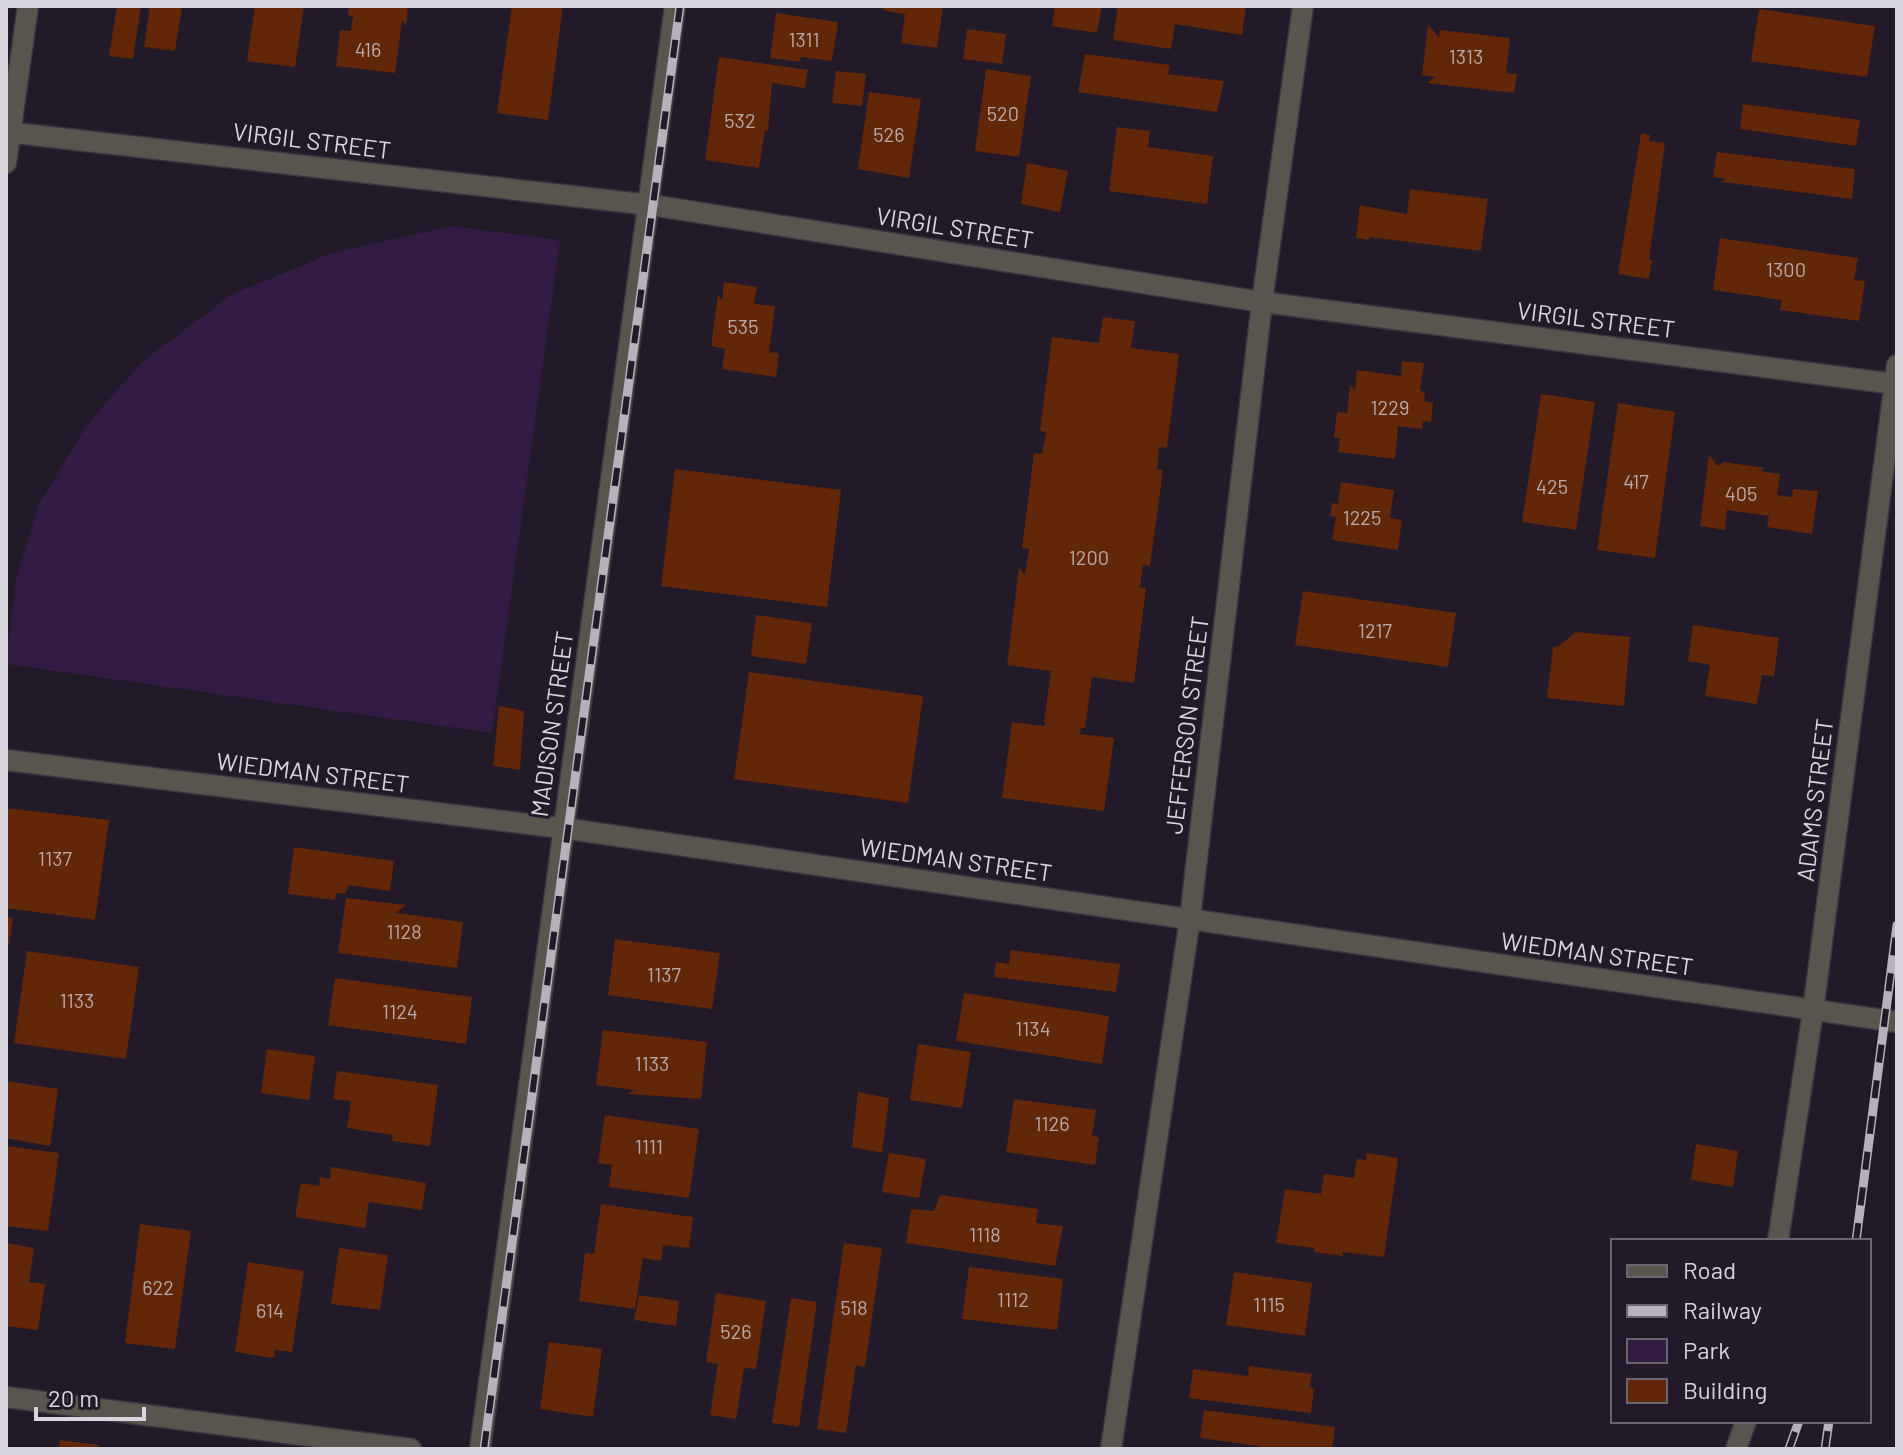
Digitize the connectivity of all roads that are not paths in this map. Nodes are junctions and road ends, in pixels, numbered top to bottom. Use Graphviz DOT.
graph roads {
  1 [pos="28,6"];
  2 [pos="675,6"];
  3 [pos="1303,6"];
  4 [pos="8,132"];
  5 [pos="6,163"];
  6 [pos="648,205"];
  7 [pos="1262,302"];
  8 [pos="1896,375"];
  9 [pos="6,760"];
  10 [pos="563,829"];
  11 [pos="1190,918"];
  12 [pos="1813,1011"];
  13 [pos="1897,1022"];
  14 [pos="1778,1239"];
  15 [pos="6,1397"];
  16 [pos="1745,1423"];
  17 [pos="411,1449"];
  18 [pos="480,1449"];
  19 [pos="1111,1449"];
  20 [pos="1736,1449"];
  1 -- 4 [label="street"];
  2 -- 6 [label="street, MADISON STREET"];
  3 -- 7 [label="street, JEFFERSON STREET"];
  4 -- 5 [label="street"];
  4 -- 6 [label="street, VIRGIL STREET"];
  6 -- 7 [label="street, VIRGIL STREET"];
  6 -- 10 [label="street, MADISON STREET"];
  7 -- 8 [label="street, VIRGIL STREET"];
  7 -- 11 [label="street, JEFFERSON STREET"];
  8 -- 12 [label="street, ADAMS STREET"];
  9 -- 10 [label="street, WIEDMAN STREET"];
  10 -- 11 [label="street, WIEDMAN STREET"];
  10 -- 18 [label="street, MADISON STREET"];
  11 -- 12 [label="street, WIEDMAN STREET"];
  11 -- 19 [label="street, JEFFERSON STREET"];
  12 -- 13 [label="street, WIEDMAN STREET"];
  12 -- 14 [label="street, ADAMS STREET"];
  15 -- 17 [label="street"];
  16 -- 20 [label="street"];
}
